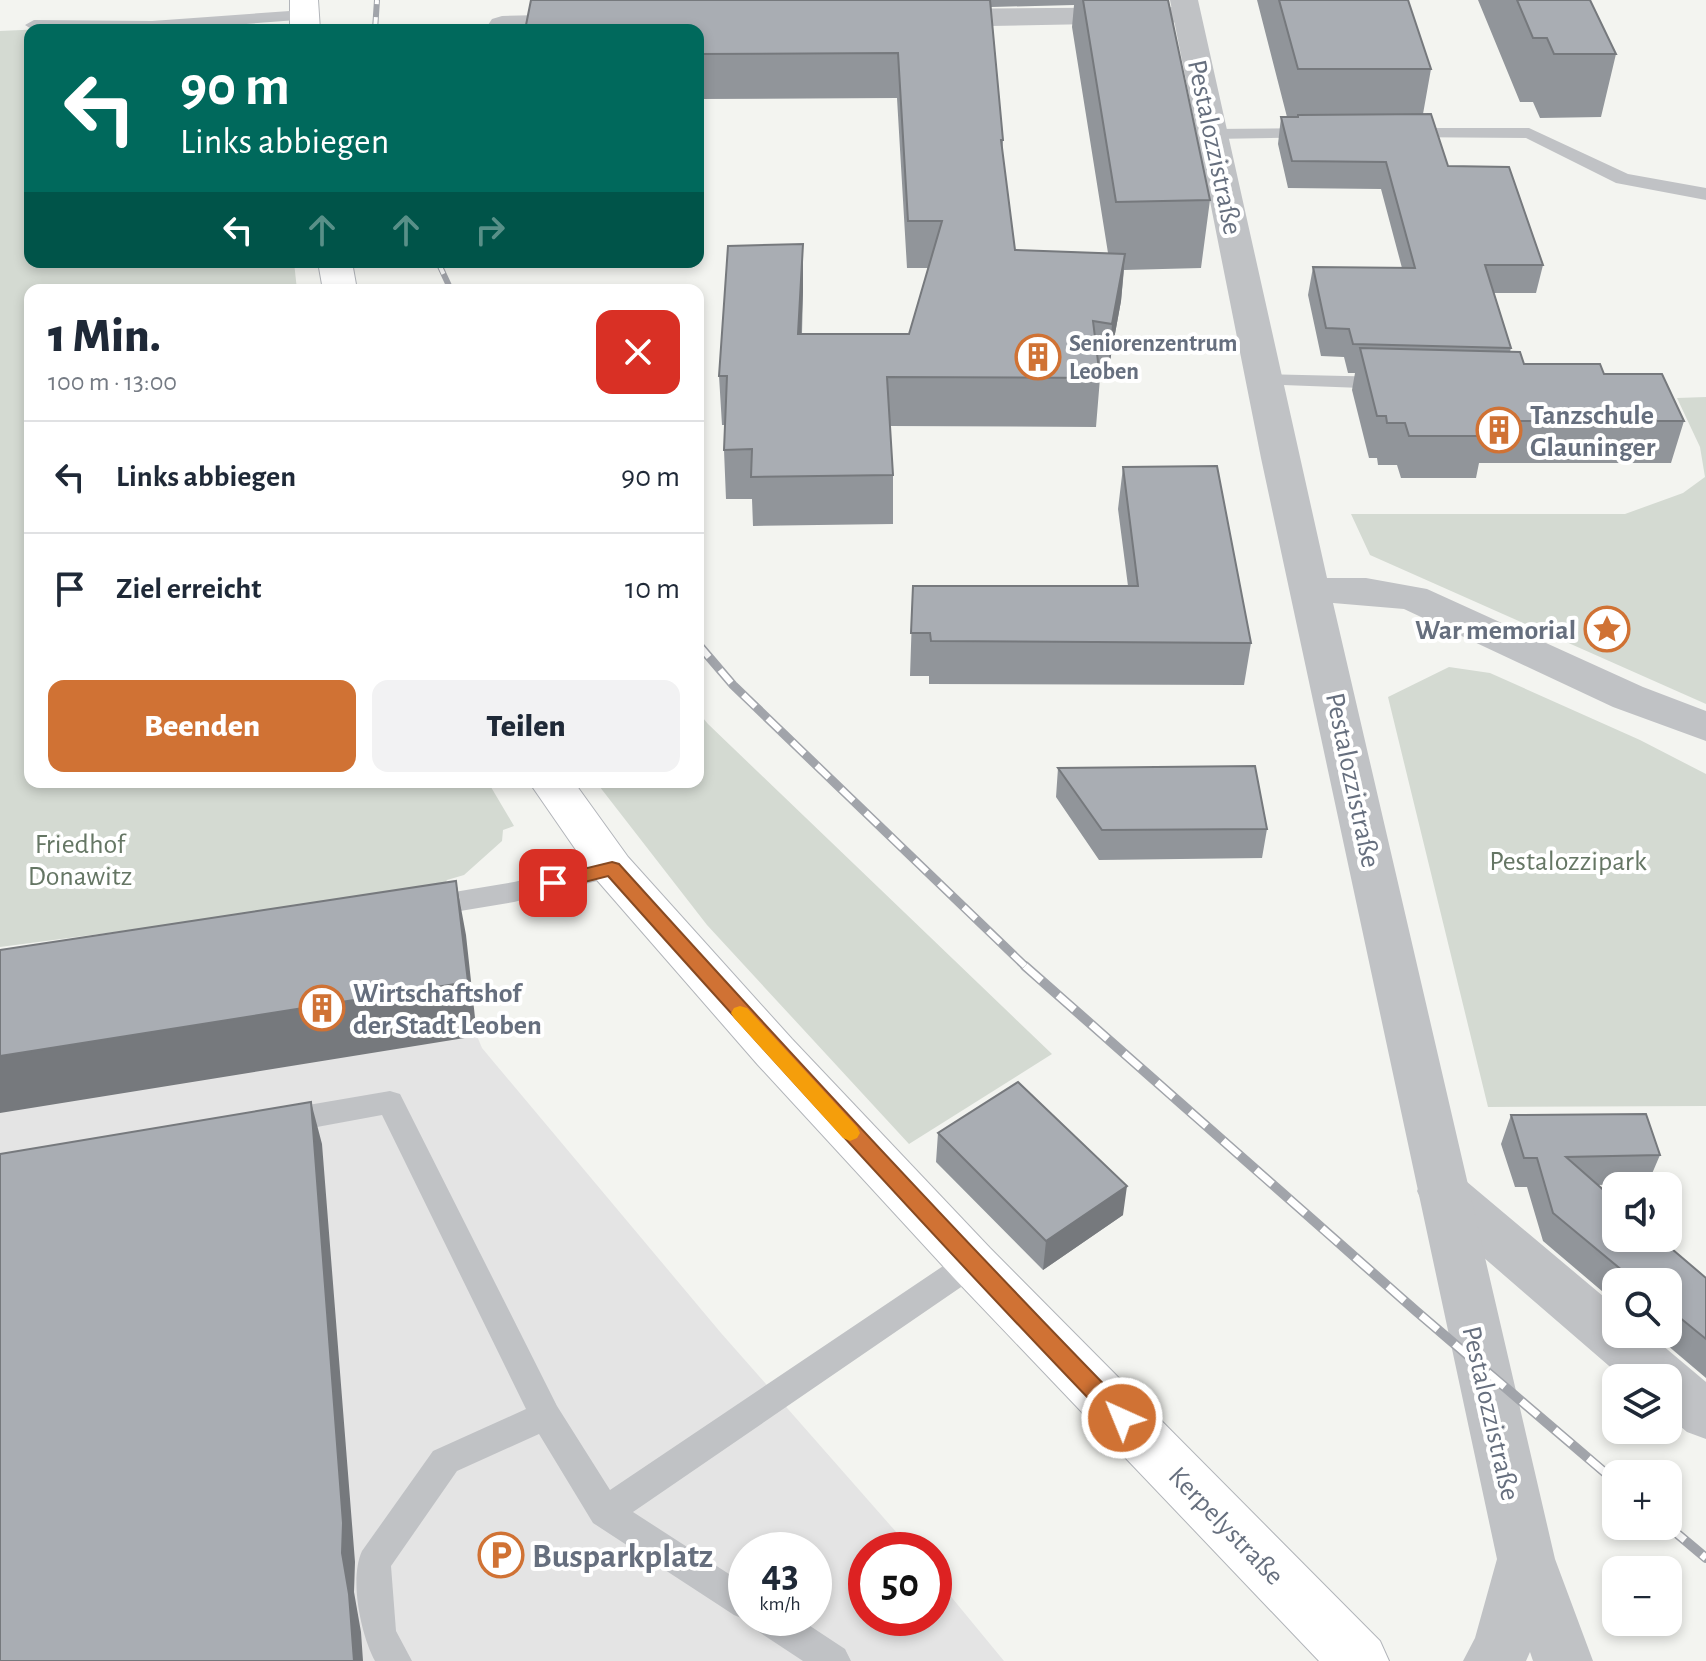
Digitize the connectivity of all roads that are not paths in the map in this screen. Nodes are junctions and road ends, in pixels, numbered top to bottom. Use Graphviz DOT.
graph roads {
  1 [pos="1186,8"];
  2 [pos="304,15"];
  3 [pos="909,18"];
  4 [pos="612,23"];
  5 [pos="180,24"];
  6 [pos="557,24"];
  7 [pos="1341,133"];
  8 [pos="1386,133"];
  9 [pos="1213,134"];
  10 [pos="1706,194"];
  11 [pos="1264,380"];
  12 [pos="1405,383"];
  13 [pos="1312,590"];
  14 [pos="1706,727"];
  15 [pos="555,788"];
  16 [pos="612,868"];
  17 [pos="398,911"];
  18 [pos="250,1127"];
  19 [pos="1442,1191"];
  20 [pos="972,1263"];
  21 [pos="1646,1364"];
  22 [pos="1682,1395"];
  23 [pos="1706,1415"];
  24 [pos="546,1416"];
  25 [pos="605,1512"];
  26 [pos="1526,1559"];
  27 [pos="728,1592"];
  28 [pos="795,1636"];
  29 [pos="394,1661"];
  30 [pos="833,1661"];
  31 [pos="1359,1661"];
  32 [pos="1493,1661"];
  33 [pos="1563,1661"];
  1 -- 3 [label="street"];
  1 -- 9 [label="street, Pestalozzistraße"];
  2 -- 5 [label="lane"];
  4 -- 6 [label="street"];
  7 -- 9 [label="lane"];
  8 -- 10 [label="lane"];
  9 -- 11 [label="street, Pestalozzistraße"];
  11 -- 12 [label="lane"];
  11 -- 13 [label="street, Pestalozzistraße"];
  13 -- 14 [label="street"];
  13 -- 19 [label="street, Pestalozzistraße"];
  15 -- 16 [label="main road, Kerpelystraße"];
  16 -- 17 [label="lane"];
  16 -- 20 [label="main road, Kerpelystraße"];
  18 -- 24 [label="lane"];
  19 -- 21 [label="street"];
  19 -- 26 [label="street, Pestalozzistraße"];
  20 -- 25 [label="lane"];
  20 -- 31 [label="main road, Kerpelystraße"];
  22 -- 23 [label="street"];
  24 -- 25 [label="lane"];
  24 -- 29 [label="lane"];
  25 -- 27 [label="lane"];
  26 -- 32 [label="street, Pestalozzistraße"];
  26 -- 33 [label="street, Pestalozzistraße"];
  28 -- 30 [label="lane"];
}
